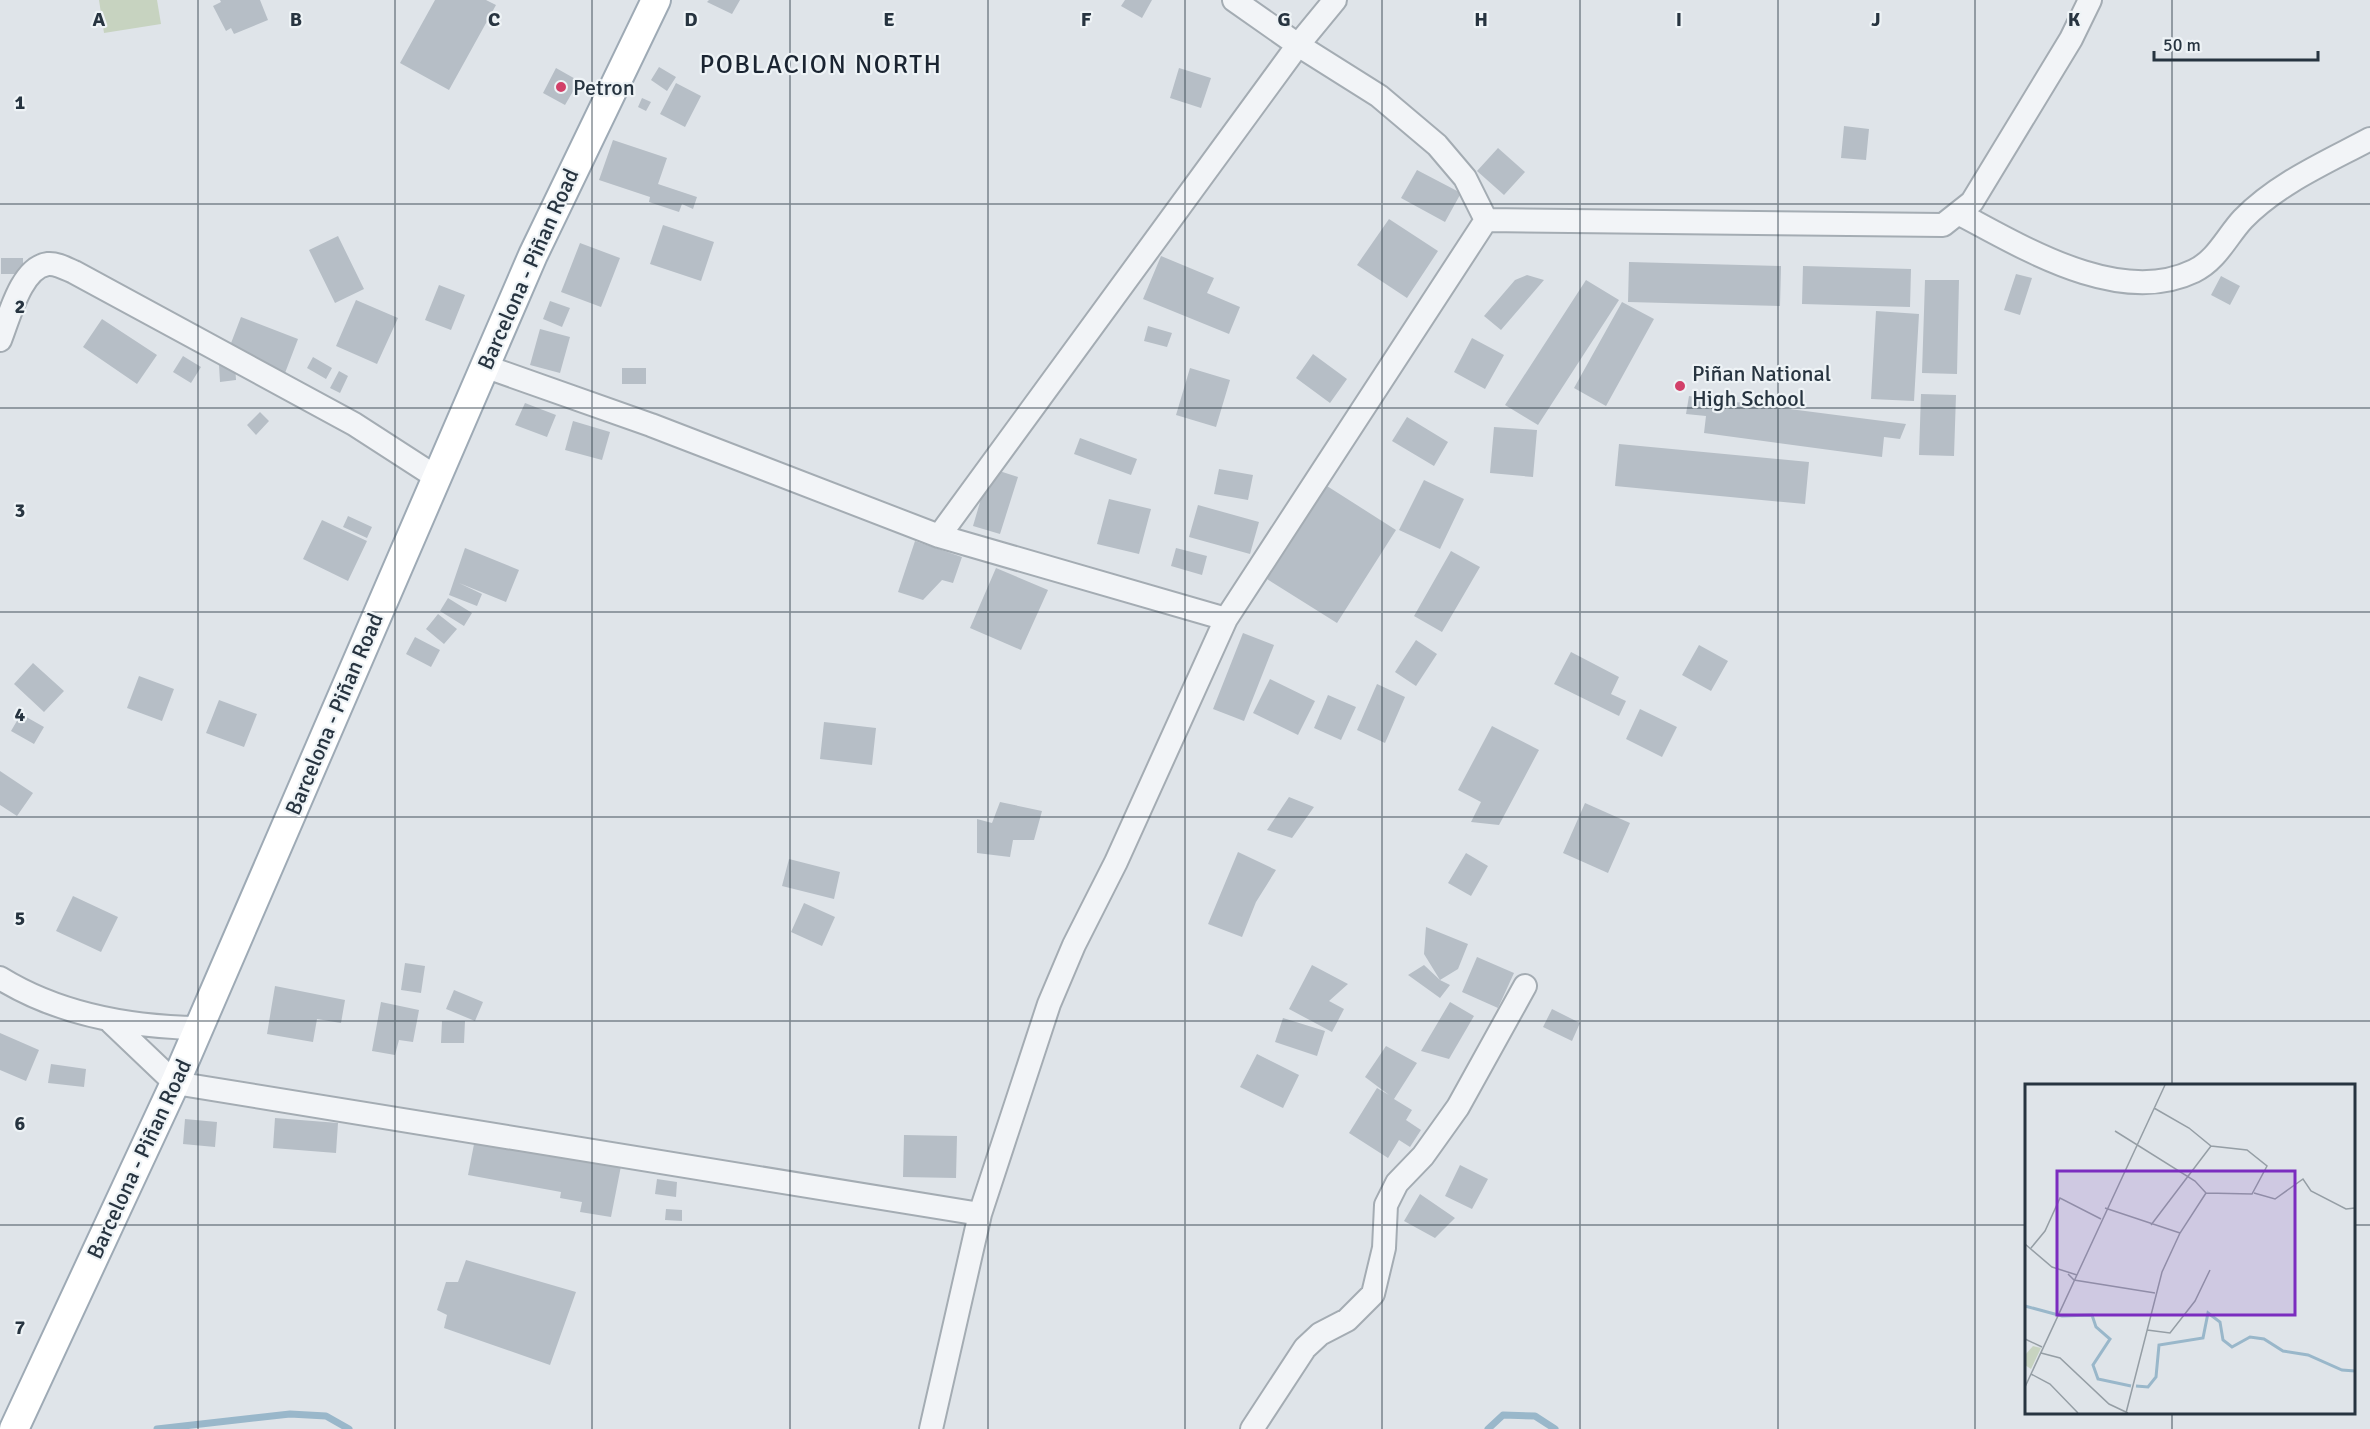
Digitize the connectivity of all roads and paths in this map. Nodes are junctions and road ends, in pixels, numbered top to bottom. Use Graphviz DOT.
graph roads {
  1 [pos="656,0"];
  2 [pos="1234,0"];
  3 [pos="1335,0"];
  4 [pos="2090,0"];
  5 [pos="1298,45"];
  6 [pos="2370,139"];
  7 [pos="1960,214"];
  8 [pos="1486,220"];
  9 [pos="0,340"];
  10 [pos="484,366"];
  11 [pos="436,477"];
  12 [pos="939,536"];
  13 [pos="1226,619"];
  14 [pos="0,978"];
  15 [pos="1526,986"];
  16 [pos="111,1022"];
  17 [pos="199,1028"];
  18 [pos="175,1083"];
  19 [pos="980,1214"];
  20 [pos="14,1429"];
  21 [pos="931,1429"];
  22 [pos="1252,1429"];
  1 -- 10 [label="main road, Barcelona - Piñan Road"];
  2 -- 5 [label="street"];
  3 -- 5 [label="street"];
  4 -- 7 [label="street"];
  5 -- 8 [label="street"];
  5 -- 12 [label="street"];
  6 -- 7 [label="street"];
  7 -- 8 [label="street"];
  8 -- 13 [label="street"];
  9 -- 11 [label="street"];
  10 -- 11 [label="main road, Barcelona - Piñan Road"];
  10 -- 12 [label="street"];
  11 -- 17 [label="main road, Barcelona - Piñan Road"];
  12 -- 13 [label="street"];
  13 -- 19 [label="street"];
  14 -- 16 [label="street"];
  15 -- 22 [label="street"];
  16 -- 17 [label="street"];
  16 -- 18 [label="street"];
  17 -- 18 [label="main road, Barcelona - Piñan Road"];
  18 -- 19 [label="street"];
  18 -- 20 [label="main road, Barcelona - Piñan Road"];
  19 -- 21 [label="street"];
}
